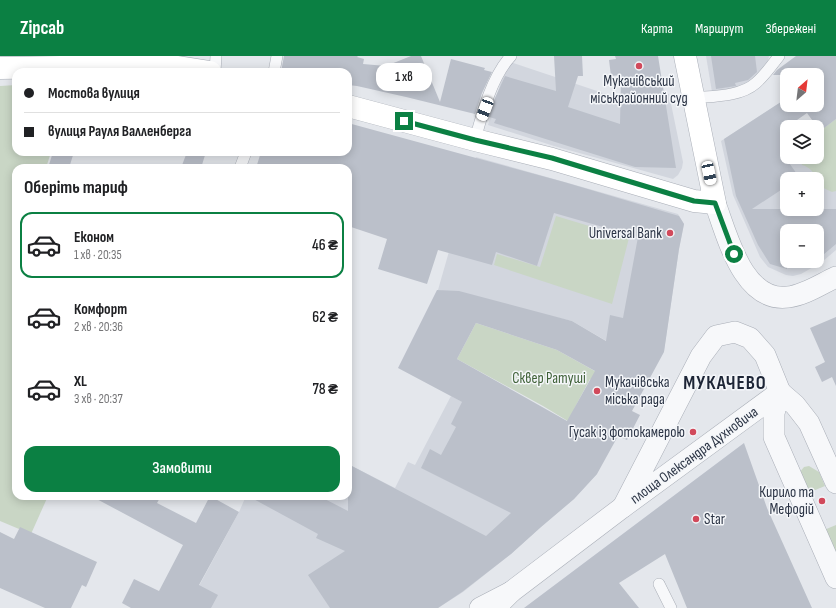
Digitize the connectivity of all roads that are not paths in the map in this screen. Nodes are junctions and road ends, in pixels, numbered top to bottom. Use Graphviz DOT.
graph roads {
  1 [pos="216,56"];
  2 [pos="277,56"];
  3 [pos="511,56"];
  4 [pos="685,56"];
  5 [pos="779,56"];
  6 [pos="0,68"];
  7 [pos="184,68"];
  8 [pos="214,68"];
  9 [pos="275,68"];
  10 [pos="693,98"];
  11 [pos="352,107"];
  12 [pos="475,140"];
  13 [pos="715,203"];
  14 [pos="836,277"];
  15 [pos="780,392"];
  16 [pos="830,456"];
  17 [pos="836,483"];
  18 [pos="623,507"];
  19 [pos="836,578"];
  20 [pos="659,584"];
  21 [pos="511,592"];
  22 [pos="480,608"];
  23 [pos="494,608"];
  24 [pos="671,608"];
  1 -- 8 [label="lane"];
  2 -- 9 [label="lane"];
  3 -- 12 [label="lane"];
  4 -- 10 [label="street"];
  5 -- 10 [label="lane"];
  6 -- 7 [label="street"];
  10 -- 13 [label="street"];
  11 -- 12 [label="street"];
  12 -- 13 [label="street"];
  13 -- 14 [label="street"];
  15 -- 16 [label="street"];
  15 -- 18 [label="street, площа Олександра Духновича"];
  15 -- 18 [label="street, площа Олександра Духновича"];
  15 -- 19 [label="street"];
  16 -- 17 [label="street"];
  18 -- 21 [label="street, площа Олександра Духновича"];
  20 -- 24 [label="lane"];
  21 -- 22 [label="street, площа Олександра Духновича"];
  21 -- 23 [label="street, площа Олександра Духновича"];
}
